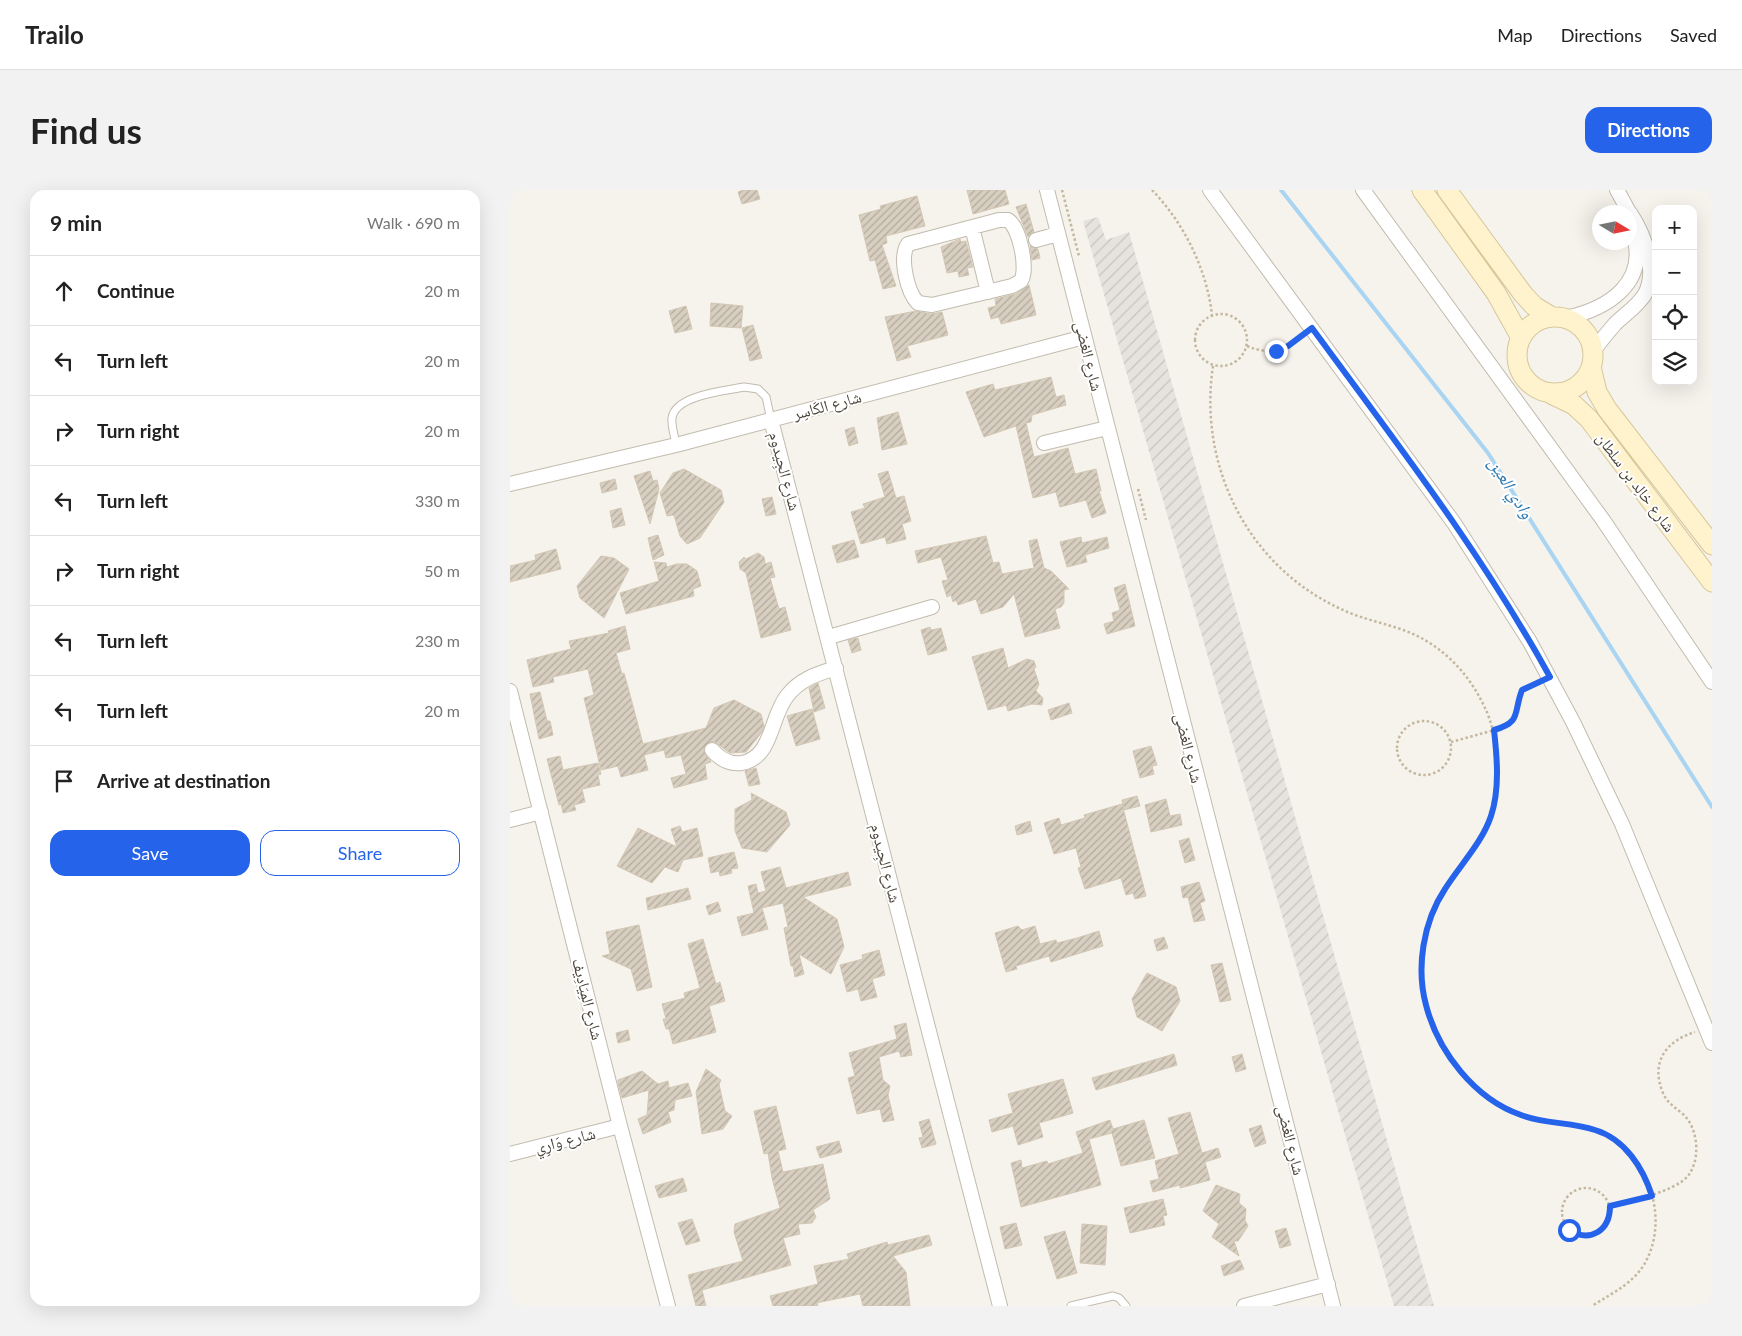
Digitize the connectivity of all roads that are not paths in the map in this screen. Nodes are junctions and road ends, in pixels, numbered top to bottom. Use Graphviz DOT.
graph roads {
  1 [pos="1046,190"];
  2 [pos="1210,190"];
  3 [pos="1363,190"];
  4 [pos="1422,190"];
  5 [pos="1447,190"];
  6 [pos="1616,190"];
  7 [pos="1624,205"];
  8 [pos="972,227"];
  9 [pos="1637,233"];
  10 [pos="1058,234"];
  11 [pos="1027,243"];
  12 [pos="1635,250"];
  13 [pos="988,292"];
  14 [pos="1558,318"];
  15 [pos="1084,337"];
  16 [pos="1521,338"];
  17 [pos="1592,359"];
  18 [pos="1550,394"];
  19 [pos="771,420"];
  20 [pos="1107,428"];
  21 [pos="1044,443"];
  22 [pos="676,445"];
  23 [pos="510,484"];
  24 [pos="1712,545"];
  25 [pos="1712,582"];
  26 [pos="932,607"];
  27 [pos="829,637"];
  28 [pos="836,668"];
  29 [pos="1712,682"];
  30 [pos="510,691"];
  31 [pos="712,750"];
  32 [pos="541,812"];
  33 [pos="510,820"];
  34 [pos="1710,1037"];
  35 [pos="620,1126"];
  36 [pos="510,1154"];
  37 [pos="1328,1284"];
  38 [pos="668,1306"];
  39 [pos="1000,1306"];
  40 [pos="1071,1306"];
  41 [pos="1126,1306"];
  42 [pos="1244,1306"];
  43 [pos="1333,1306"];
  1 -- 10 [label="street, شارع الغضى"];
  2 -- 34 [label="street"];
  3 -- 29 [label="street"];
  4 -- 16 [label="street"];
  5 -- 14 [label="street"];
  6 -- 7 [label="street"];
  8 -- 11 [label="street"];
  8 -- 13 [label="street"];
  8 -- 13 [label="street"];
  9 -- 17 [label="street"];
  10 -- 11 [label="street"];
  10 -- 15 [label="street, شارع الغضى"];
  11 -- 13 [label="street"];
  12 -- 14 [label="street"];
  14 -- 16 [label="street"];
  14 -- 17 [label="street"];
  15 -- 19 [label="street, شارع الكَاسِر"];
  15 -- 20 [label="street, شارع الغضى"];
  16 -- 18 [label="street"];
  17 -- 18 [label="street"];
  17 -- 24 [label="street, شارع خالِد بن سلطان"];
  18 -- 25 [label="street, شارع خالِد بن سلطان"];
  19 -- 22 [label="street, شارع الكَاسِر"];
  19 -- 22 [label="lane"];
  19 -- 27 [label="street, شارع الجِيدوم"];
  20 -- 21 [label="street"];
  20 -- 37 [label="street, شارع الغضى"];
  22 -- 23 [label="street, شارع الكَاسِر"];
  26 -- 27 [label="street"];
  27 -- 28 [label="street, شارع الجِيدوم"];
  28 -- 31 [label="street"];
  28 -- 39 [label="street, شارع الجِيدوم"];
  30 -- 32 [label="street, شارع المِيَادِيف"];
  32 -- 33 [label="street"];
  32 -- 35 [label="street, شارع المِيَادِيف"];
  35 -- 36 [label="street, شارع وَارِي"];
  35 -- 38 [label="street, شارع المِيَادِيف"];
  37 -- 42 [label="street"];
  37 -- 43 [label="street, شارع الغضى"];
  40 -- 41 [label="lane"];
}
